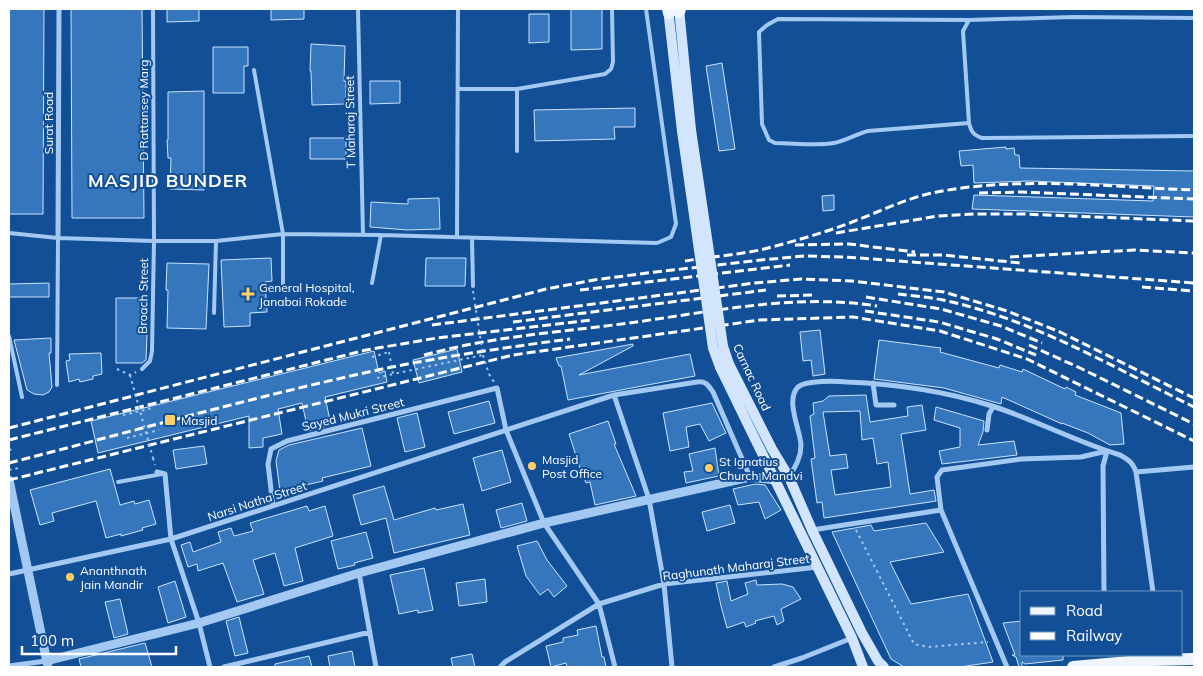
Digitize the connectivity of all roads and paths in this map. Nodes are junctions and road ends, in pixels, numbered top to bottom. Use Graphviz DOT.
graph roads {
  1 [pos="59,9"];
  2 [pos="153,9"];
  3 [pos="358,9"];
  4 [pos="458,9"];
  5 [pos="612,9"];
  6 [pos="646,9"];
  7 [pos="674,10"];
  8 [pos="1194,18"];
  9 [pos="968,20"];
  10 [pos="254,70"];
  11 [pos="458,88"];
  12 [pos="517,89"];
  13 [pos="969,123"];
  14 [pos="1194,136"];
  15 [pos="517,151"];
  16 [pos="9,233"];
  17 [pos="283,234"];
  18 [pos="363,235"];
  19 [pos="381,235"];
  20 [pos="457,237"];
  21 [pos="58,238"];
  22 [pos="472,238"];
  23 [pos="154,241"];
  24 [pos="216,241"];
  25 [pos="372,283"];
  26 [pos="283,286"];
  27 [pos="473,288"];
  28 [pos="214,313"];
  29 [pos="9,336"];
  30 [pos="483,355"];
  31 [pos="372,356"];
  32 [pos="725,365"];
  33 [pos="117,369"];
  34 [pos="142,369"];
  35 [pos="393,374"];
  36 [pos="489,374"];
  37 [pos="377,378"];
  38 [pos="873,383"];
  39 [pos="57,385"];
  40 [pos="614,395"];
  41 [pos="22,397"];
  42 [pos="894,405"];
  43 [pos="993,407"];
  44 [pos="153,408"];
  45 [pos="140,411"];
  46 [pos="123,415"];
  47 [pos="159,430"];
  48 [pos="506,430"];
  49 [pos="987,430"];
  50 [pos="147,432"];
  51 [pos="127,438"];
  52 [pos="14,449"];
  53 [pos="9,450"];
  54 [pos="1107,451"];
  55 [pos="153,458"];
  56 [pos="1194,467"];
  57 [pos="19,468"];
  58 [pos="9,470"];
  59 [pos="157,472"];
  60 [pos="1136,472"];
  61 [pos="164,474"];
  62 [pos="750,477"];
  63 [pos="789,477"];
  64 [pos="9,480"];
  65 [pos="776,480"];
  66 [pos="118,482"];
  67 [pos="649,499"];
  68 [pos="273,506"];
  69 [pos="941,510"];
  70 [pos="544,523"];
  71 [pos="852,524"];
  72 [pos="812,530"];
  73 [pos="171,539"];
  74 [pos="818,567"];
  75 [pos="26,569"];
  76 [pos="359,573"];
  77 [pos="9,574"];
  78 [pos="664,584"];
  79 [pos="1104,591"];
  80 [pos="1153,591"];
  81 [pos="599,604"];
  82 [pos="199,623"];
  83 [pos="370,632"];
  84 [pos="852,638"];
  85 [pos="997,642"];
  86 [pos="1162,657"];
  87 [pos="1194,659"];
  88 [pos="1105,662"];
  89 [pos="47,664"];
  90 [pos="9,666"];
  91 [pos="210,667"];
  92 [pos="224,667"];
  93 [pos="376,667"];
  94 [pos="500,667"];
  95 [pos="615,667"];
  96 [pos="672,667"];
  97 [pos="774,667"];
  98 [pos="863,667"];
  99 [pos="884,667"];
  100 [pos="1007,667"];
  101 [pos="1073,667"];
  1 -- 21 [label="street, Surat Road"];
  2 -- 23 [label="lane, D Rattansey Marg"];
  3 -- 18 [label="lane, T Maharaj Street"];
  4 -- 11 [label="lane"];
  5 -- 12 [label="lane"];
  6 -- 22 [label="lane"];
  7 -- 32 [label="main road, Carnac Road, bridge"];
  8 -- 9 [label="lane"];
  9 -- 13 [label="lane"];
  9 -- 13 [label="lane"];
  10 -- 17 [label="lane"];
  11 -- 12 [label="lane"];
  11 -- 20 [label="lane"];
  12 -- 15 [label="lane"];
  13 -- 14 [label="lane"];
  16 -- 21 [label="lane"];
  17 -- 18 [label="lane"];
  17 -- 24 [label="lane"];
  17 -- 26 [label="lane"];
  18 -- 19 [label="lane"];
  19 -- 20 [label="lane"];
  19 -- 25 [label="lane"];
  20 -- 22 [label="lane"];
  21 -- 23 [label="lane"];
  21 -- 39 [label="lane"];
  22 -- 27 [label="lane"];
  23 -- 24 [label="lane"];
  23 -- 34 [label="lane, Broach Street"];
  24 -- 28 [label="lane"];
  27 -- 30 [label="path, bridge"];
  29 -- 41 [label="lane"];
  30 -- 35 [label="path, bridge"];
  30 -- 36 [label="path, bridge"];
  31 -- 35 [label="path, bridge"];
  32 -- 63 [label="main road, Carnac Road"];
  32 -- 65 [label="main road, Carnac Road"];
  33 -- 45 [label="path, bridge"];
  35 -- 37 [label="path"];
  38 -- 42 [label="street"];
  38 -- 43 [label="street"];
  38 -- 63 [label="street"];
  40 -- 48 [label="street, Narsi Natha Street"];
  40 -- 62 [label="street, Narsi Natha Street"];
  40 -- 67 [label="street"];
  43 -- 49 [label="street"];
  43 -- 54 [label="street"];
  44 -- 45 [label="path"];
  45 -- 46 [label="path"];
  45 -- 50 [label="path, bridge"];
  47 -- 50 [label="path"];
  48 -- 68 [label="street, Narsi Natha Street"];
  48 -- 68 [label="street, Sayed Mukri Street"];
  48 -- 70 [label="street"];
  50 -- 51 [label="path"];
  50 -- 55 [label="path, bridge"];
  52 -- 53 [label="path"];
  54 -- 60 [label="street"];
  54 -- 69 [label="street"];
  54 -- 79 [label="street"];
  56 -- 60 [label="street"];
  57 -- 58 [label="path"];
  59 -- 61 [label="street"];
  60 -- 80 [label="street"];
  61 -- 66 [label="lane"];
  61 -- 73 [label="street"];
  62 -- 65 [label="street"];
  62 -- 67 [label="street"];
  63 -- 72 [label="main road, Carnac Road"];
  64 -- 75 [label="street"];
  65 -- 74 [label="main road, Carnac Road"];
  67 -- 70 [label="street"];
  67 -- 78 [label="street"];
  68 -- 73 [label="street, Narsi Natha Street"];
  69 -- 71 [label="street"];
  69 -- 85 [label="street"];
  70 -- 76 [label="street"];
  70 -- 81 [label="street"];
  71 -- 72 [label="street"];
  71 -- 85 [label="path"];
  72 -- 99 [label="main road, Carnac Road"];
  73 -- 75 [label="street, Narsi Natha Street"];
  73 -- 82 [label="street"];
  74 -- 78 [label="street, Raghunath Maharaj Street"];
  74 -- 84 [label="main road, Carnac Road"];
  75 -- 77 [label="street, Narsi Natha Street"];
  75 -- 89 [label="street"];
  76 -- 82 [label="street"];
  76 -- 83 [label="street"];
  78 -- 81 [label="street, Raghunath Maharaj Street"];
  78 -- 96 [label="street"];
  81 -- 94 [label="street, Raghunath Maharaj Street"];
  81 -- 95 [label="street"];
  82 -- 89 [label="street"];
  82 -- 91 [label="street"];
  83 -- 92 [label="street"];
  83 -- 93 [label="street"];
  84 -- 97 [label="street"];
  84 -- 98 [label="main road, Carnac Road"];
  85 -- 100 [label="street"];
  86 -- 87 [label="main road"];
  86 -- 88 [label="main road"];
  88 -- 101 [label="main road"];
  89 -- 90 [label="street"];
}
